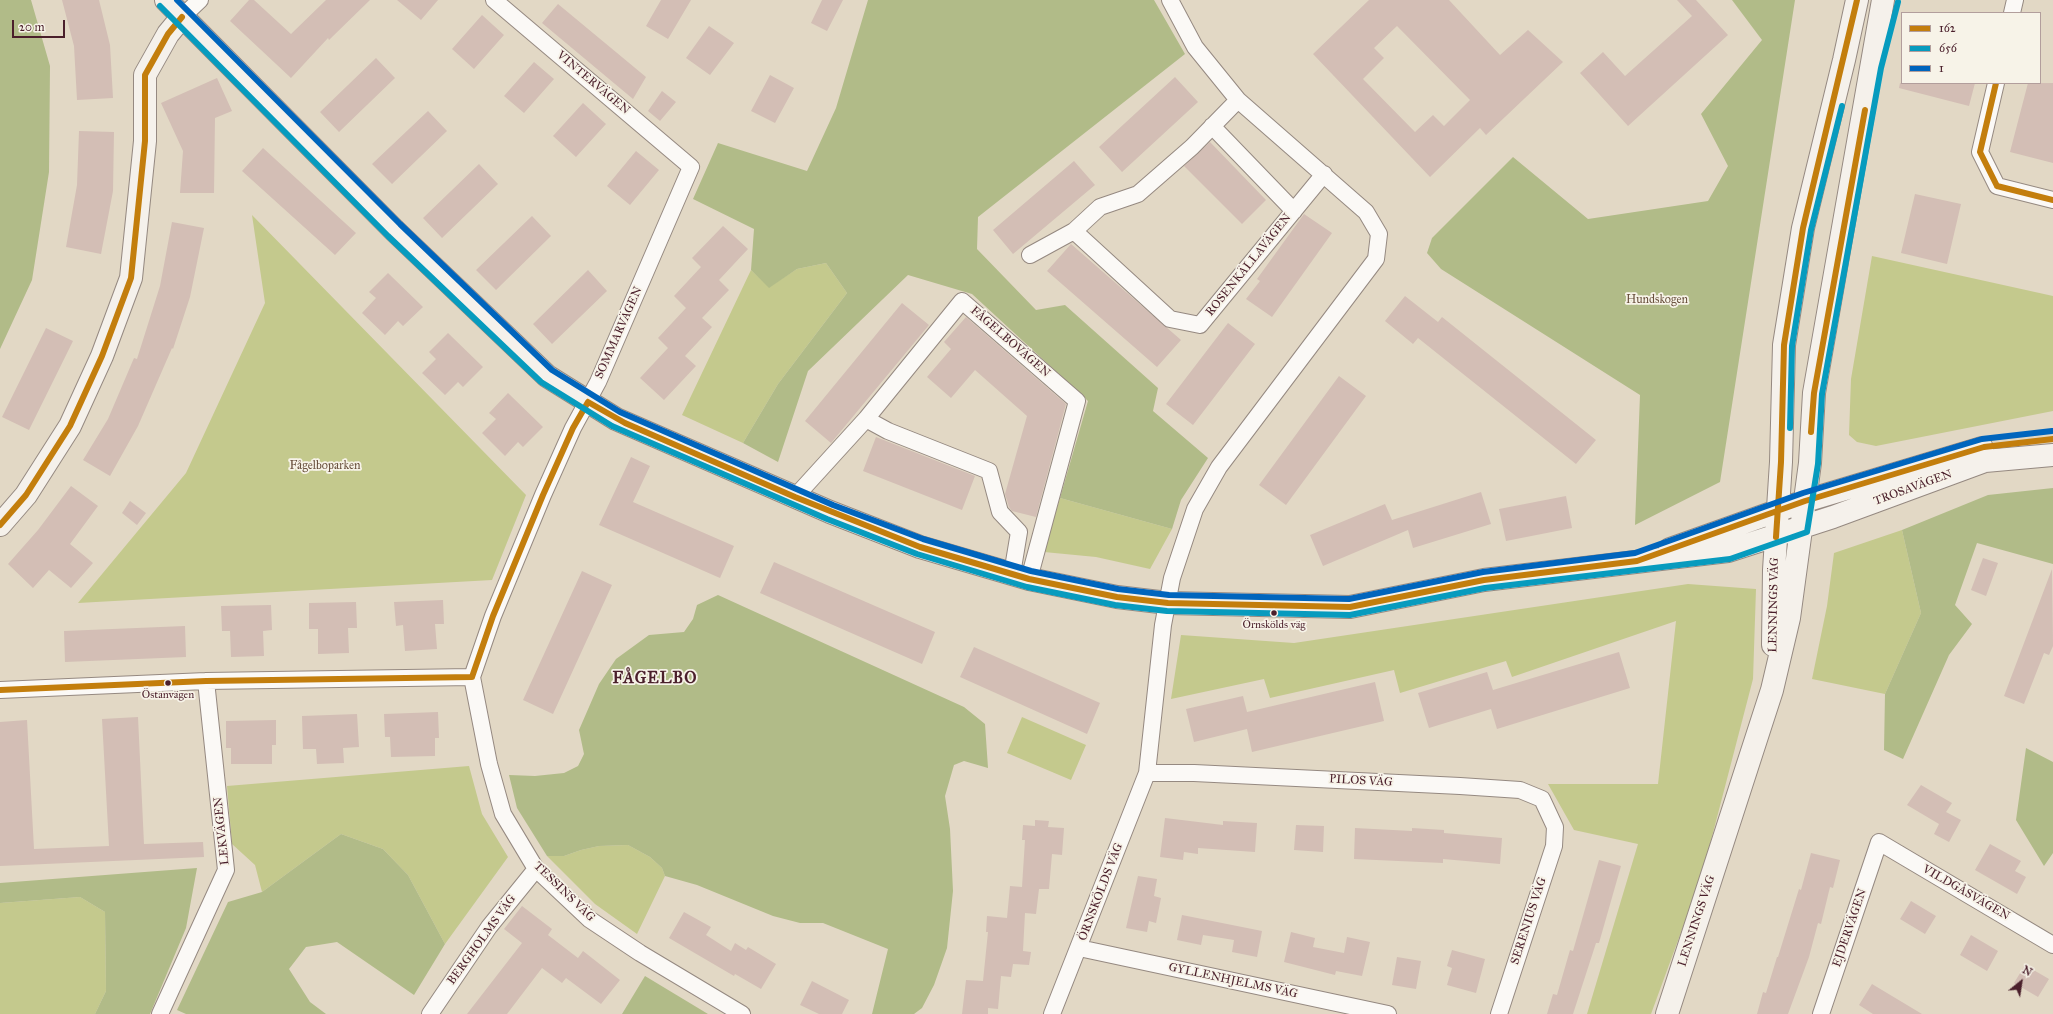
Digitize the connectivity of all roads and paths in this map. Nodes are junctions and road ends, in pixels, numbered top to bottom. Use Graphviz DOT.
graph roads {
  1 [pos="166,0"];
  2 [pos="200,0"];
  3 [pos="494,0"];
  4 [pos="1170,0"];
  5 [pos="1850,0"];
  6 [pos="1857,0"];
  7 [pos="1883,0"];
  8 [pos="1890,0"];
  9 [pos="2015,0"];
  10 [pos="2012,12"];
  11 [pos="182,17"];
  12 [pos="1844,60"];
  13 [pos="1873,66"];
  14 [pos="1996,84"];
  15 [pos="1238,100"];
  16 [pos="1212,126"];
  17 [pos="691,167"];
  18 [pos="1324,174"];
  19 [pos="2053,200"];
  20 [pos="1294,211"];
  21 [pos="1074,231"];
  22 [pos="1030,255"];
  23 [pos="588,402"];
  24 [pos="866,419"];
  25 [pos="2053,439"];
  26 [pos="2053,455"];
  27 [pos="795,497"];
  28 [pos="1805,501"];
  29 [pos="1778,511"];
  30 [pos="0,525"];
  31 [pos="1801,527"];
  32 [pos="1776,537"];
  33 [pos="1637,561"];
  34 [pos="1020,577"];
  35 [pos="1168,603"];
  36 [pos="472,676"];
  37 [pos="206,681"];
  38 [pos="0,690"];
  39 [pos="1772,690"];
  40 [pos="1147,773"];
  41 [pos="1556,827"];
  42 [pos="1879,842"];
  43 [pos="536,869"];
  44 [pos="2053,945"];
  45 [pos="1079,948"];
  46 [pos="160,1014"];
  47 [pos="430,1014"];
  48 [pos="742,1014"];
  49 [pos="1052,1014"];
  50 [pos="1388,1014"];
  51 [pos="1499,1014"];
  52 [pos="1667,1014"];
  53 [pos="1821,1014"];
  1 -- 11 [label="street"];
  2 -- 11 [label="street"];
  3 -- 17 [label="street, VINTERVÄGEN"];
  4 -- 15 [label="street"];
  5 -- 12 [label="street"];
  6 -- 12 [label="street, LENNINGS VÄG"];
  7 -- 13 [label="street, LENNINGS VÄG"];
  8 -- 13 [label="street, LENNINGS VÄG"];
  9 -- 10 [label="street"];
  11 -- 23 [label="street"];
  11 -- 30 [label="street"];
  12 -- 29 [label="street, LENNINGS VÄG"];
  13 -- 28 [label="street, LENNINGS VÄG"];
  14 -- 19 [label="street"];
  15 -- 16 [label="street"];
  15 -- 18 [label="street"];
  16 -- 20 [label="street"];
  16 -- 21 [label="street"];
  17 -- 23 [label="street, SOMMARVÄGEN"];
  18 -- 20 [label="street, ROSENKÄLLAVÄGEN"];
  18 -- 35 [label="street, ÖRNSKÖLDS VÄG"];
  20 -- 21 [label="street, ROSENKÄLLAVÄGEN"];
  21 -- 22 [label="street"];
  23 -- 27 [label="street"];
  23 -- 36 [label="street, SOMMARVÄGEN"];
  24 -- 27 [label="street, FÅGELBOVÄGEN"];
  24 -- 34 [label="street"];
  24 -- 34 [label="street, FÅGELBOVÄGEN"];
  25 -- 28 [label="street, TROSAVÄGEN"];
  26 -- 31 [label="street, TROSAVÄGEN"];
  27 -- 34 [label="street"];
  28 -- 29 [label="street, TROSAVÄGEN"];
  28 -- 31 [label="street, LENNINGS VÄG"];
  29 -- 32 [label="street, LENNINGS VÄG"];
  29 -- 33 [label="street"];
  31 -- 32 [label="street, TROSAVÄGEN"];
  31 -- 39 [label="street, LENNINGS VÄG"];
  32 -- 33 [label="street"];
  32 -- 39 [label="street, LENNINGS VÄG"];
  33 -- 35 [label="street"];
  34 -- 35 [label="street"];
  35 -- 40 [label="street, ÖRNSKÖLDS VÄG"];
  36 -- 37 [label="street"];
  36 -- 43 [label="street, TESSINS VÄG"];
  37 -- 38 [label="street"];
  37 -- 46 [label="street, LEKVÄGEN"];
  39 -- 52 [label="street, LENNINGS VÄG"];
  40 -- 41 [label="street, PILOS VÄG"];
  40 -- 45 [label="street, ÖRNSKÖLDS VÄG"];
  41 -- 51 [label="street, SERENIUS VÄG"];
  42 -- 44 [label="street, VILDGÅSVÄGEN"];
  42 -- 53 [label="street, EJDERVÄGEN"];
  43 -- 47 [label="street, BERGHOLMS VÄG"];
  43 -- 48 [label="street, TESSINS VÄG"];
  45 -- 49 [label="street, ÖRNSKÖLDS VÄG"];
  45 -- 50 [label="street, GYLLENHJELMS VÄG"];
}
